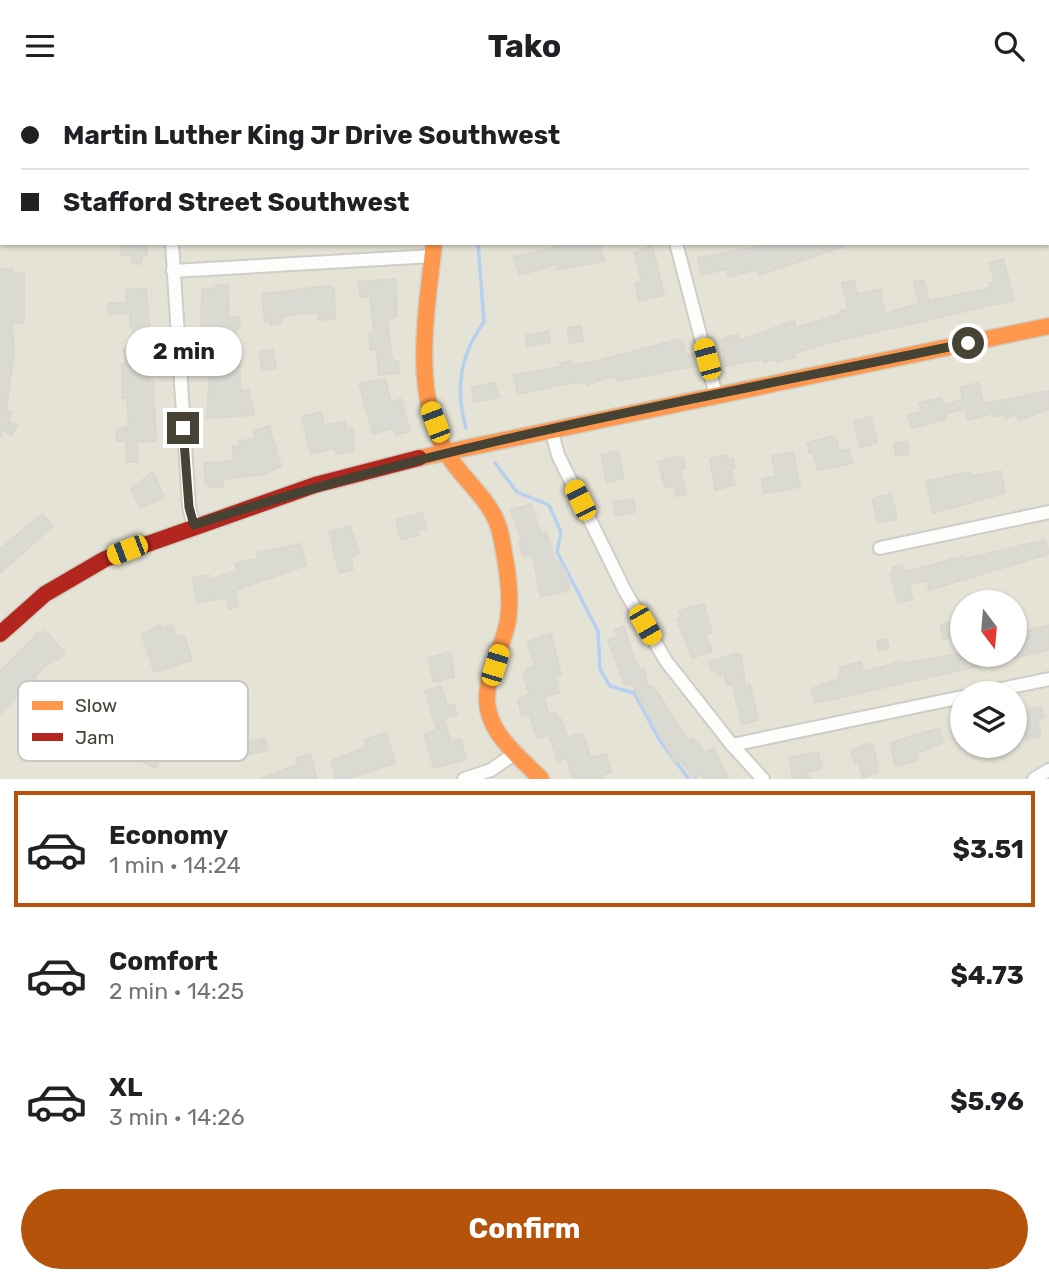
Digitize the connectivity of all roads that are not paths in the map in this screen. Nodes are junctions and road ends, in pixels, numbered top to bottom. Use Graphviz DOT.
graph roads {
  1 [pos="172,245"];
  2 [pos="677,245"];
  3 [pos="434,250"];
  4 [pos="173,271"];
  5 [pos="1049,326"];
  6 [pos="716,395"];
  7 [pos="551,429"];
  8 [pos="446,451"];
  9 [pos="1049,512"];
  10 [pos="194,525"];
  11 [pos="880,548"];
  12 [pos="0,634"];
  13 [pos="1049,679"];
  14 [pos="1027,684"];
  15 [pos="950,700"];
  16 [pos="732,745"];
  17 [pos="517,752"];
  18 [pos="1049,770"];
  19 [pos="464,779"];
  20 [pos="541,779"];
  21 [pos="763,779"];
  22 [pos="1034,779"];
  1 -- 4 [label="street"];
  2 -- 6 [label="street"];
  3 -- 4 [label="street"];
  3 -- 8 [label="main road"];
  4 -- 10 [label="street"];
  5 -- 6 [label="main road"];
  6 -- 7 [label="main road"];
  7 -- 8 [label="main road"];
  7 -- 16 [label="street"];
  8 -- 10 [label="main road"];
  8 -- 17 [label="main road"];
  9 -- 11 [label="street"];
  10 -- 12 [label="main road"];
  13 -- 14 [label="street"];
  15 -- 16 [label="street"];
  16 -- 21 [label="street"];
  17 -- 19 [label="street"];
  17 -- 20 [label="main road"];
  18 -- 22 [label="street"];
}
